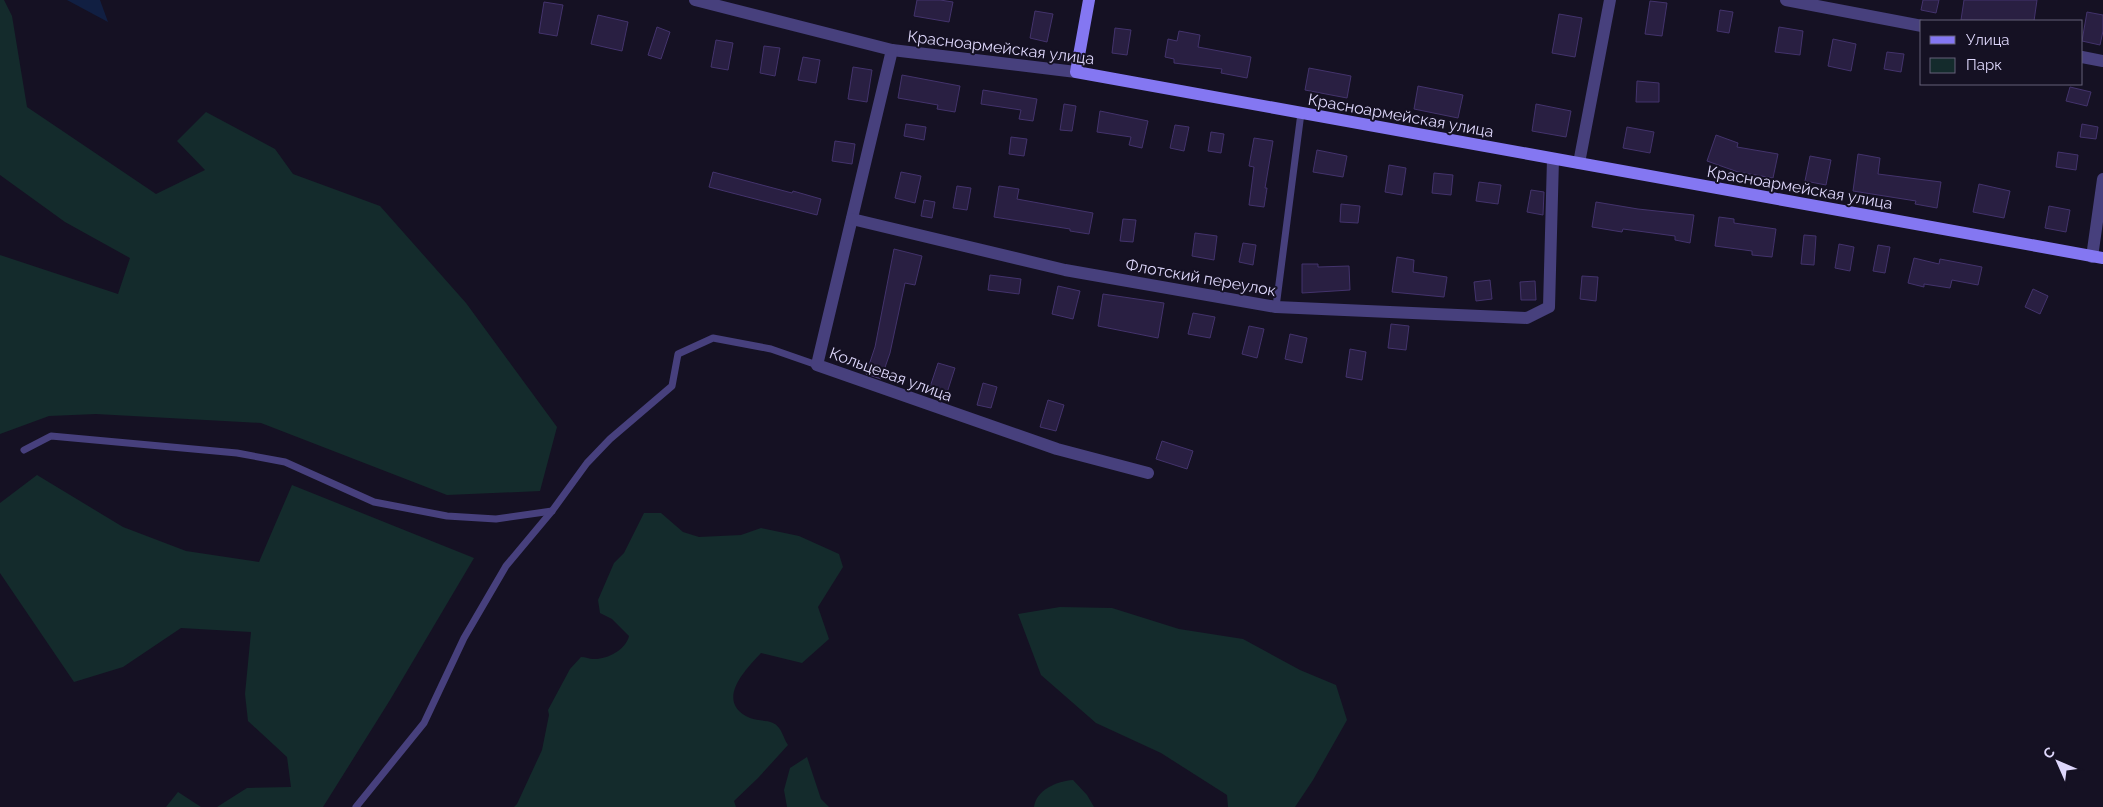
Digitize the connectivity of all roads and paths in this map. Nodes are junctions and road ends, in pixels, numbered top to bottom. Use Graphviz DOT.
graph roads {
  1 [pos="696,0"];
  2 [pos="1089,0"];
  3 [pos="1610,0"];
  4 [pos="1786,0"];
  5 [pos="1920,26"];
  6 [pos="892,50"];
  7 [pos="2083,57"];
  8 [pos="2103,61"];
  9 [pos="1076,72"];
  10 [pos="1302,113"];
  11 [pos="1553,159"];
  12 [pos="1579,162"];
  13 [pos="2103,179"];
  14 [pos="852,219"];
  15 [pos="2098,258"];
  16 [pos="1276,307"];
  17 [pos="817,365"];
  18 [pos="24,450"];
  19 [pos="1148,473"];
  20 [pos="552,511"];
  21 [pos="356,807"];
  1 -- 6 [label="street, Красноармейская улица"];
  2 -- 9 [label="street"];
  3 -- 12 [label="street"];
  4 -- 5 [label="street"];
  6 -- 9 [label="street, Красноармейская улица"];
  6 -- 14 [label="street, Кольцевая улица"];
  7 -- 8 [label="street"];
  9 -- 10 [label="street, Красноармейская улица"];
  10 -- 11 [label="street, Красноармейская улица"];
  10 -- 16 [label="lane"];
  11 -- 12 [label="street, Красноармейская улица"];
  11 -- 16 [label="street, Флотский переулок"];
  12 -- 15 [label="street, Красноармейская улица"];
  13 -- 15 [label="street"];
  14 -- 16 [label="street, Флотский переулок"];
  14 -- 17 [label="street, Кольцевая улица"];
  17 -- 19 [label="street, Кольцевая улица"];
  17 -- 20 [label="lane"];
  18 -- 20 [label="lane"];
  20 -- 21 [label="lane"];
}
